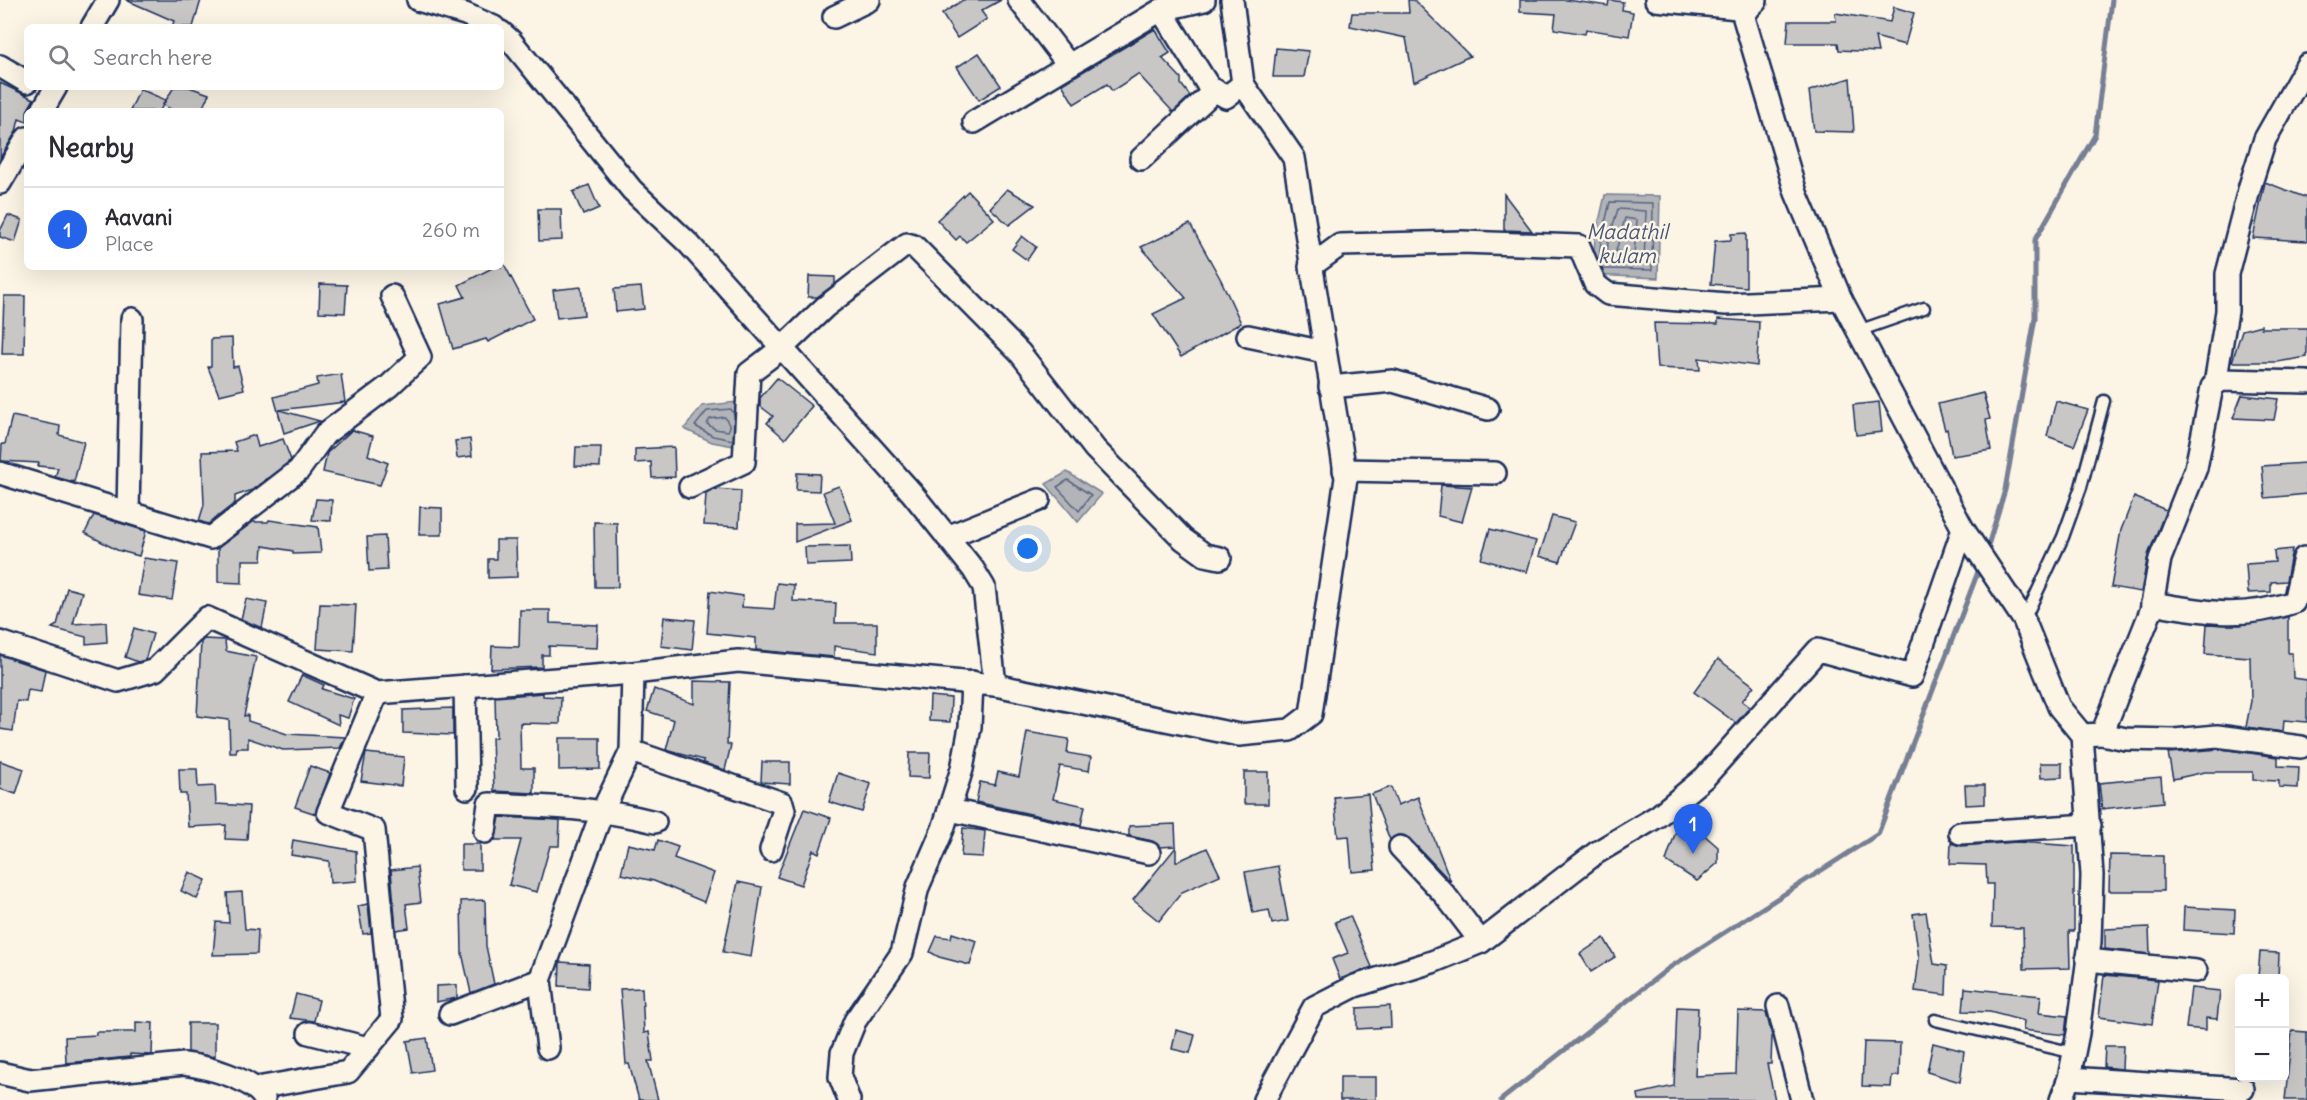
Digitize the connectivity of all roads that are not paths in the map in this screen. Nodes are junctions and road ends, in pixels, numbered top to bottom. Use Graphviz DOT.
graph roads {
  1 [pos="108,0"];
  2 [pos="418,0"];
  3 [pos="869,0"];
  4 [pos="1019,0"];
  5 [pos="1204,0"];
  6 [pos="1232,0"];
  7 [pos="1656,0"];
  8 [pos="1753,4"];
  9 [pos="1161,10"];
  10 [pos="834,16"];
  11 [pos="94,24"];
  12 [pos="488,24"];
  13 [pos="504,36"];
  14 [pos="1068,64"];
  15 [pos="2307,65"];
  16 [pos="0,66"];
  17 [pos="24,80"];
  18 [pos="1243,84"];
  19 [pos="1215,90"];
  20 [pos="974,122"];
  21 [pos="24,143"];
  22 [pos="1141,159"];
  23 [pos="0,183"];
  24 [pos="1310,267"];
  25 [pos="392,296"];
  26 [pos="1841,299"];
  27 [pos="1924,308"];
  28 [pos="132,319"];
  29 [pos="1858,331"];
  30 [pos="1248,336"];
  31 [pos="782,348"];
  32 [pos="1324,352"];
  33 [pos="2307,382"];
  34 [pos="2215,384"];
  35 [pos="1330,387"];
  36 [pos="2104,401"];
  37 [pos="1488,409"];
  38 [pos="1344,470"];
  39 [pos="0,473"];
  40 [pos="1495,473"];
  41 [pos="690,487"];
  42 [pos="1039,500"];
  43 [pos="128,512"];
  44 [pos="1966,533"];
  45 [pos="947,537"];
  46 [pos="1205,553"];
  47 [pos="2304,558"];
  48 [pos="2152,603"];
  49 [pos="2024,620"];
  50 [pos="0,642"];
  51 [pos="633,674"];
  52 [pos="972,682"];
  53 [pos="994,685"];
  54 [pos="465,686"];
  55 [pos="377,693"];
  56 [pos="2092,734"];
  57 [pos="2301,747"];
  58 [pos="631,751"];
  59 [pos="467,788"];
  60 [pos="950,810"];
  61 [pos="602,812"];
  62 [pos="655,822"];
  63 [pos="2090,825"];
  64 [pos="485,832"];
  65 [pos="1960,833"];
  66 [pos="1400,847"];
  67 [pos="771,850"];
  68 [pos="1149,853"];
  69 [pos="1481,942"];
  70 [pos="2087,960"];
  71 [pos="2196,971"];
  72 [pos="540,980"];
  73 [pos="1778,1006"];
  74 [pos="450,1014"];
  75 [pos="1935,1020"];
  76 [pos="309,1033"];
  77 [pos="368,1048"];
  78 [pos="548,1048"];
  79 [pos="2074,1053"];
  80 [pos="0,1073"];
  81 [pos="2069,1078"];
  82 [pos="2243,1089"];
  83 [pos="261,1094"];
  84 [pos="849,1100"];
  85 [pos="1264,1100"];
  86 [pos="1802,1100"];
  87 [pos="2061,1100"];
  1 -- 11 [label="street"];
  2 -- 12 [label="street"];
  3 -- 10 [label="street"];
  4 -- 14 [label="street"];
  5 -- 9 [label="street"];
  6 -- 18 [label="street"];
  7 -- 8 [label="street"];
  8 -- 26 [label="street"];
  9 -- 14 [label="street"];
  9 -- 19 [label="street"];
  13 -- 31 [label="street"];
  14 -- 20 [label="street"];
  15 -- 34 [label="street"];
  16 -- 17 [label="street"];
  18 -- 19 [label="street"];
  18 -- 24 [label="street"];
  19 -- 22 [label="street"];
  21 -- 23 [label="street"];
  24 -- 26 [label="street"];
  24 -- 32 [label="street"];
  25 -- 43 [label="street"];
  26 -- 29 [label="street"];
  27 -- 29 [label="lane"];
  28 -- 43 [label="street"];
  29 -- 44 [label="street"];
  30 -- 32 [label="street"];
  31 -- 41 [label="street"];
  31 -- 45 [label="street"];
  31 -- 46 [label="street"];
  32 -- 35 [label="street"];
  33 -- 34 [label="street"];
  34 -- 48 [label="street"];
  35 -- 37 [label="street"];
  35 -- 38 [label="street"];
  36 -- 49 [label="lane"];
  38 -- 40 [label="street"];
  38 -- 53 [label="street"];
  39 -- 43 [label="street"];
  42 -- 45 [label="street"];
  44 -- 49 [label="street"];
  44 -- 69 [label="street"];
  45 -- 53 [label="street"];
  47 -- 48 [label="street"];
  48 -- 56 [label="street"];
  49 -- 56 [label="street"];
  50 -- 55 [label="street"];
  51 -- 52 [label="street"];
  51 -- 54 [label="street"];
  51 -- 58 [label="street"];
  52 -- 53 [label="street"];
  52 -- 60 [label="street"];
  54 -- 55 [label="street"];
  54 -- 59 [label="street"];
  55 -- 77 [label="street"];
  56 -- 57 [label="street"];
  56 -- 63 [label="street"];
  58 -- 61 [label="street"];
  58 -- 67 [label="street"];
  60 -- 68 [label="street"];
  60 -- 84 [label="street"];
  61 -- 62 [label="street"];
  61 -- 64 [label="street"];
  61 -- 72 [label="street"];
  63 -- 65 [label="street"];
  63 -- 70 [label="street"];
  66 -- 69 [label="street"];
  69 -- 85 [label="street"];
  70 -- 71 [label="street"];
  70 -- 79 [label="street"];
  72 -- 74 [label="street"];
  72 -- 78 [label="street"];
  73 -- 86 [label="street"];
  75 -- 79 [label="lane"];
  76 -- 77 [label="street"];
  77 -- 83 [label="street"];
  79 -- 81 [label="street"];
  80 -- 83 [label="street"];
  81 -- 82 [label="street"];
  81 -- 87 [label="street"];
}
